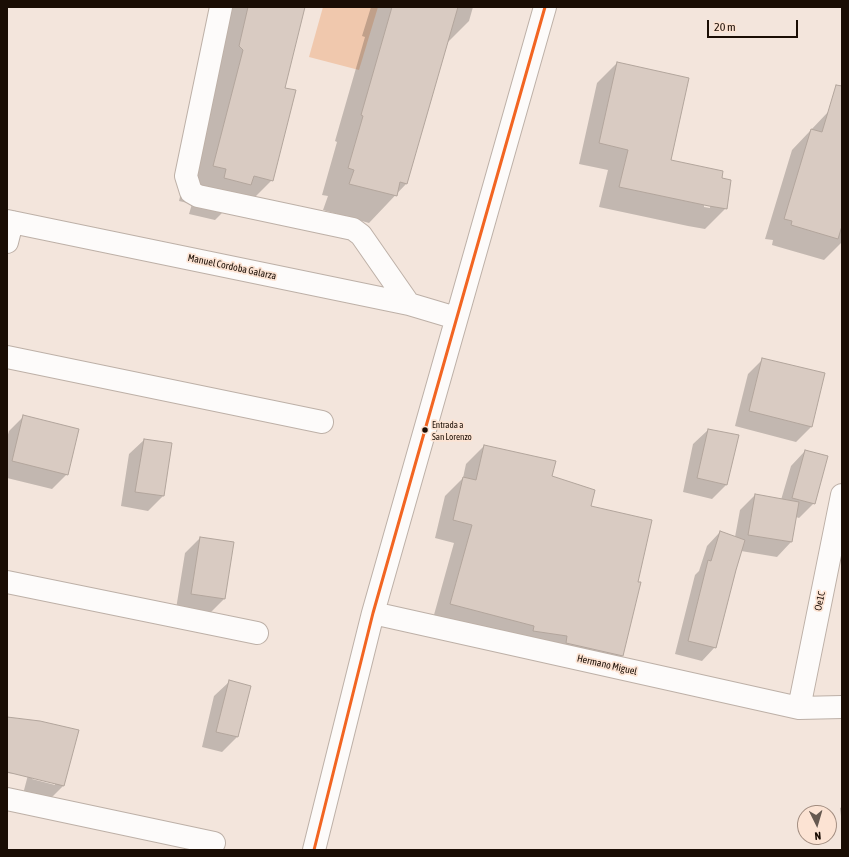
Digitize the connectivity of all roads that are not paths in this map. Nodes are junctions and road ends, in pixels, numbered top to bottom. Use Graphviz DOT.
graph roads {
  1 [pos="221,7"];
  2 [pos="545,7"];
  3 [pos="9,228"];
  4 [pos="409,304"];
  5 [pos="456,318"];
  6 [pos="7,357"];
  7 [pos="322,422"];
  8 [pos="842,495"];
  9 [pos="7,582"];
  10 [pos="373,613"];
  11 [pos="257,633"];
  12 [pos="842,707"];
  13 [pos="799,708"];
  14 [pos="7,799"];
  15 [pos="214,843"];
  16 [pos="314,850"];
  1 -- 4 [label="street"];
  2 -- 5 [label="street"];
  3 -- 4 [label="street, Manuel Cordoba Galarza"];
  4 -- 5 [label="street, Manuel Cordoba Galarza"];
  5 -- 10 [label="street"];
  6 -- 7 [label="street"];
  8 -- 13 [label="street, Oe1C"];
  9 -- 11 [label="street"];
  10 -- 13 [label="street, Hermano Miguel"];
  10 -- 16 [label="street"];
  12 -- 13 [label="street, Hermano Miguel"];
  14 -- 15 [label="street"];
}
